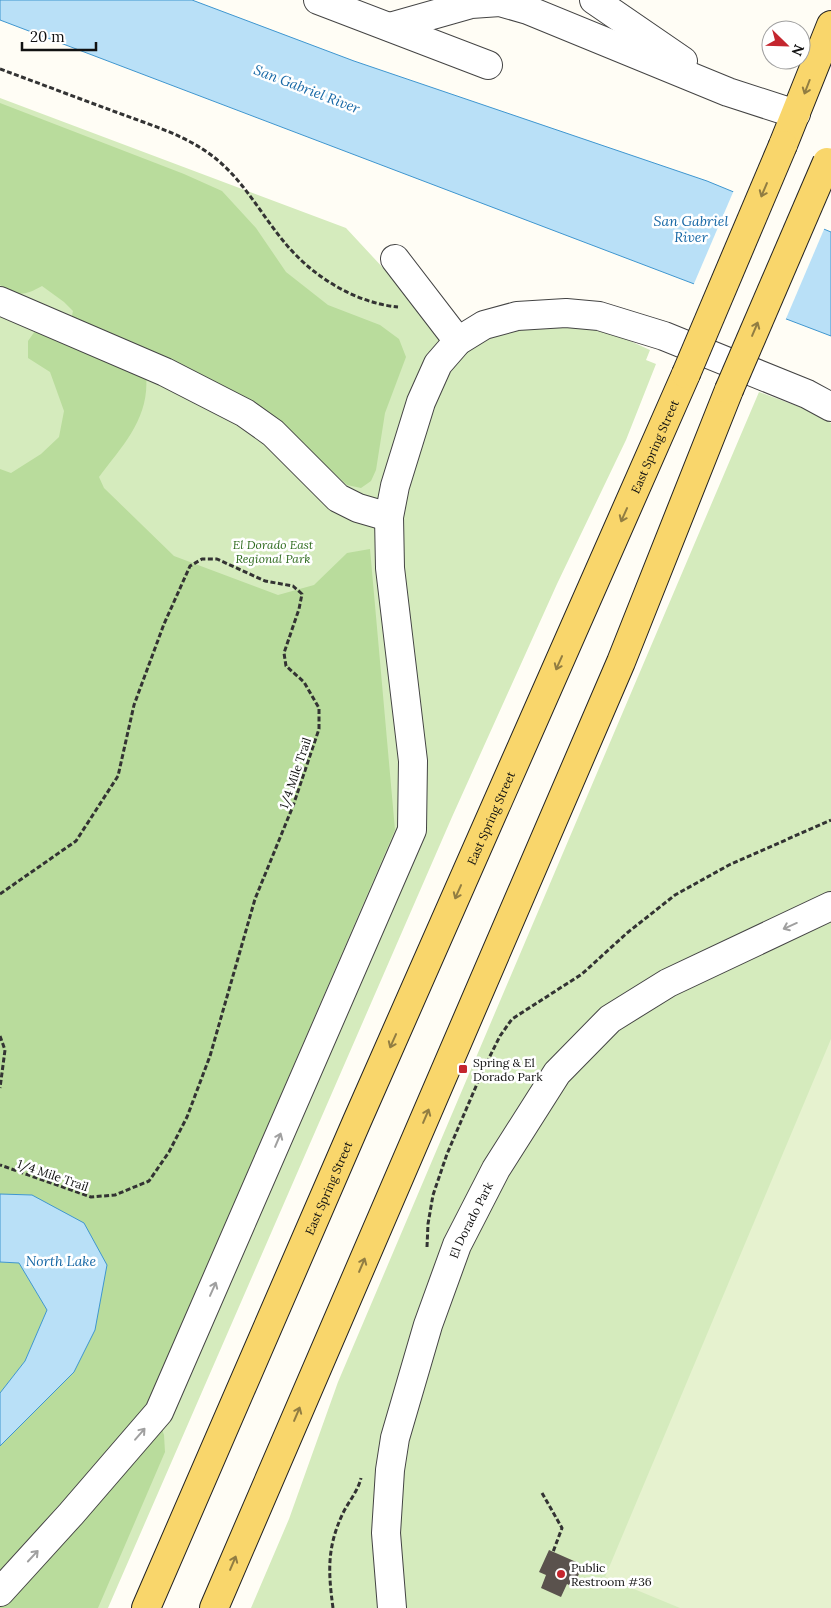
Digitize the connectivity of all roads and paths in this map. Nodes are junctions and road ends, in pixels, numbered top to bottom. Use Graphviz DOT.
graph roads {
  1 [pos="318,0"];
  2 [pos="594,0"];
  3 [pos="831,25"];
  4 [pos="390,27"];
  5 [pos="488,64"];
  6 [pos="728,92"];
  7 [pos="796,114"];
  8 [pos="829,157"];
  9 [pos="395,259"];
  10 [pos="0,301"];
  11 [pos="458,341"];
  12 [pos="831,407"];
  13 [pos="389,517"];
  14 [pos="0,894"];
  15 [pos="831,906"];
  16 [pos="0,1036"];
  17 [pos="0,1088"];
  18 [pos="0,1165"];
  19 [pos="542,1493"];
  20 [pos="553,1552"];
  21 [pos="0,1592"];
  22 [pos="146,1608"];
  23 [pos="214,1608"];
  24 [pos="392,1608"];
  1 -- 4 [label="lane"];
  2 -- 6 [label="lane"];
  3 -- 7 [label="main road, East Spring Street, one-way"];
  4 -- 5 [label="lane"];
  4 -- 6 [label="lane"];
  6 -- 7 [label="lane"];
  7 -- 22 [label="main road, East Spring Street, one-way, bridge"];
  23 -- 8 [label="main road, one-way, bridge"];
  9 -- 11 [label="lane"];
  10 -- 13 [label="lane"];
  11 -- 12 [label="lane"];
  11 -- 13 [label="lane"];
  21 -- 13 [label="lane, one-way"];
  14 -- 18 [label="path, 1/4 Mile Trail"];
  15 -- 24 [label="lane, El Dorado Park, one-way"];
  16 -- 17 [label="path"];
  19 -- 20 [label="path"];
}
